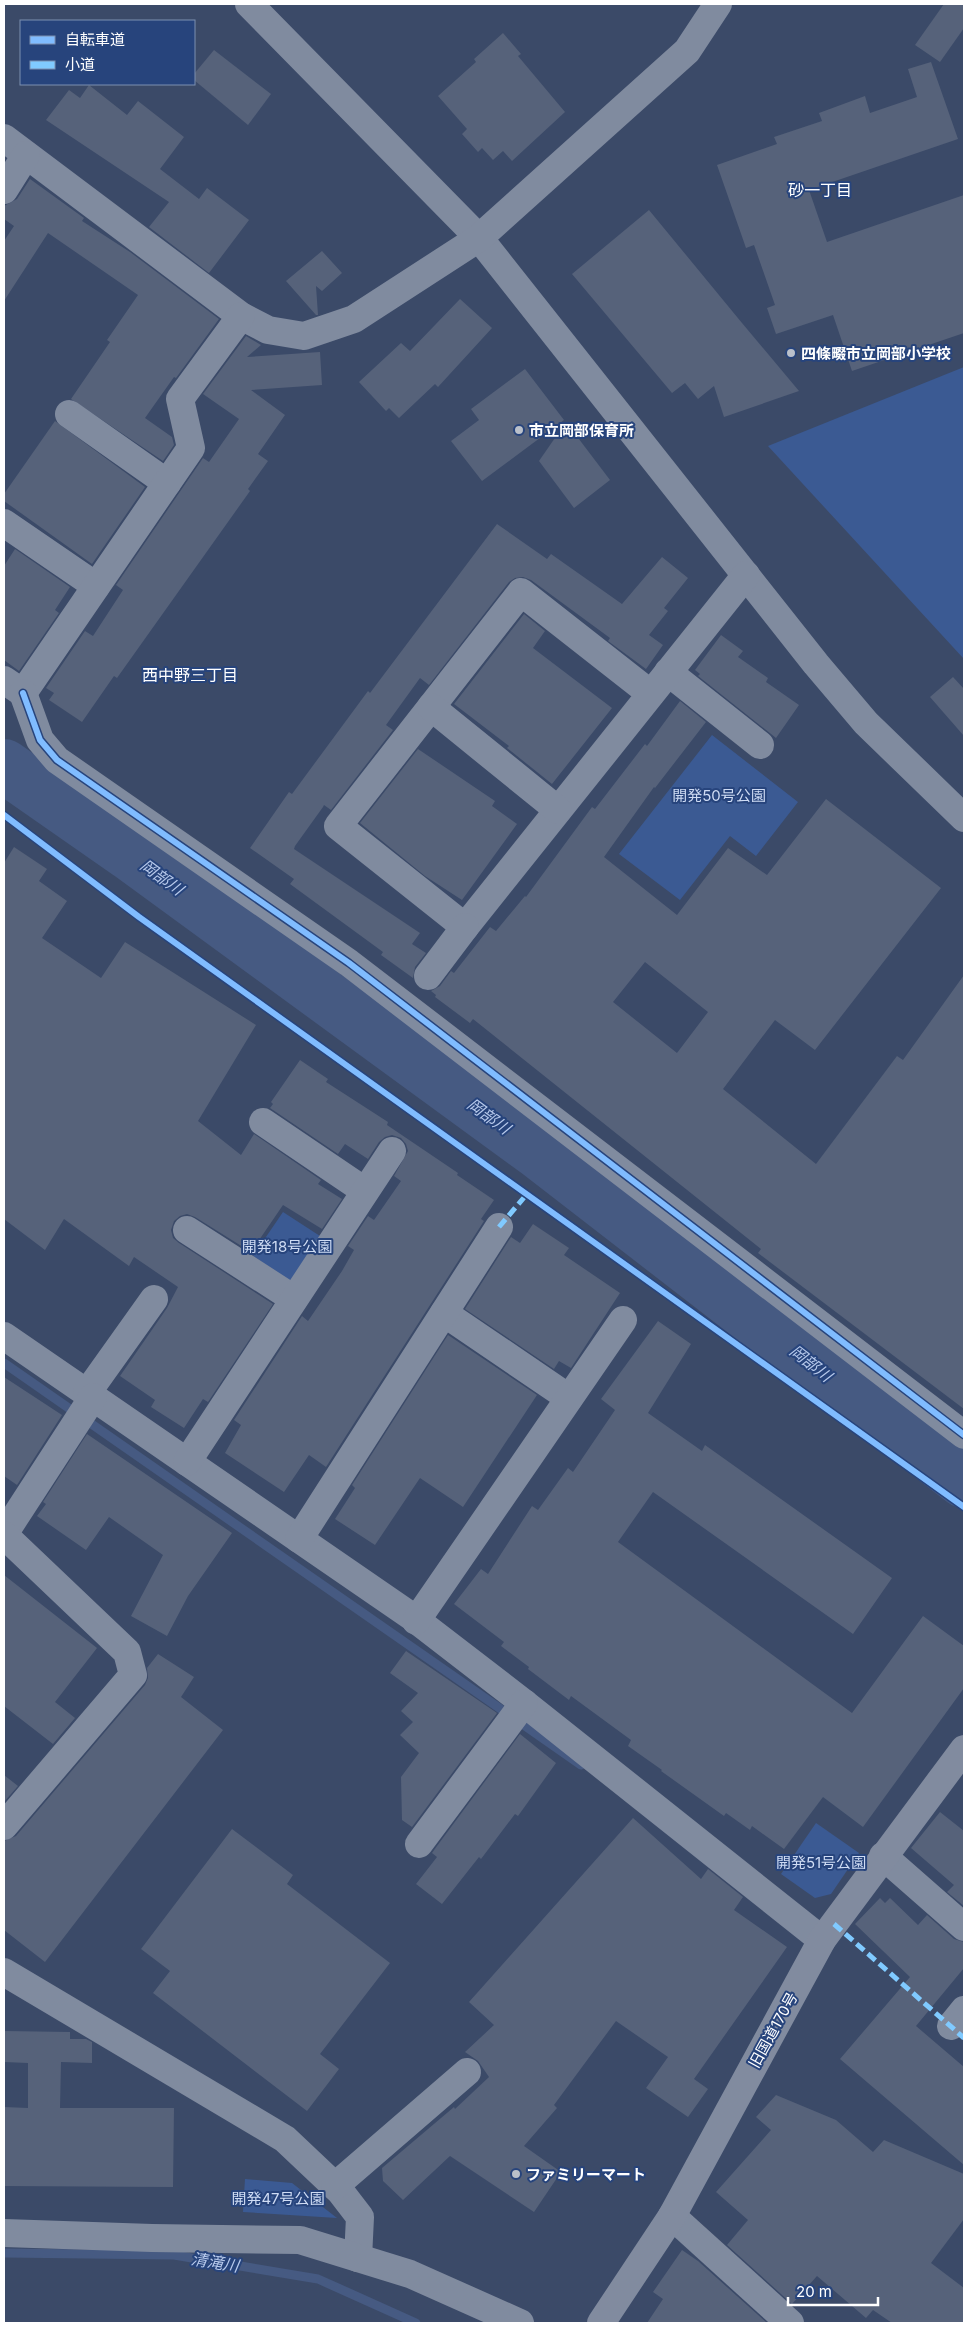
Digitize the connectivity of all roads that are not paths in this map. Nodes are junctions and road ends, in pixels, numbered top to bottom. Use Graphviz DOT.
graph roads {
  1 [pos="249,4"];
  2 [pos="718,4"];
  3 [pos="4,138"];
  4 [pos="26,155"];
  5 [pos="4,190"];
  6 [pos="479,238"];
  7 [pos="241,316"];
  8 [pos="70,414"];
  9 [pos="167,483"];
  10 [pos="4,523"];
  11 [pos="746,575"];
  12 [pos="96,586"];
  13 [pos="668,672"];
  14 [pos="13,686"];
  15 [pos="651,694"];
  16 [pos="431,707"];
  17 [pos="760,744"];
  18 [pos="558,810"];
  19 [pos="964,818"];
  20 [pos="465,927"];
  21 [pos="428,976"];
  22 [pos="263,1122"];
  23 [pos="392,1151"];
  24 [pos="365,1191"];
  25 [pos="499,1227"];
  26 [pos="187,1230"];
  27 [pos="154,1299"];
  28 [pos="294,1299"];
  29 [pos="444,1313"];
  30 [pos="623,1320"];
  31 [pos="4,1336"];
  32 [pos="569,1398"];
  33 [pos="85,1407"];
  34 [pos="964,1435"];
  35 [pos="187,1462"];
  36 [pos="4,1534"];
  37 [pos="299,1539"];
  38 [pos="416,1620"];
  39 [pos="516,1713"];
  40 [pos="963,1753"];
  41 [pos="4,1826"];
  42 [pos="418,1844"];
  43 [pos="883,1856"];
  44 [pos="964,1927"];
  45 [pos="822,1940"];
  46 [pos="4,1972"];
  47 [pos="467,2072"];
  48 [pos="335,2186"];
  49 [pos="672,2216"];
  50 [pos="4,2233"];
  51 [pos="358,2258"];
  52 [pos="520,2323"];
  53 [pos="600,2323"];
  54 [pos="790,2323"];
  1 -- 6 [label="street"];
  2 -- 6 [label="street"];
  3 -- 4 [label="street"];
  4 -- 5 [label="street"];
  4 -- 7 [label="street"];
  6 -- 7 [label="street"];
  6 -- 11 [label="street"];
  7 -- 9 [label="street"];
  8 -- 9 [label="street"];
  9 -- 12 [label="street"];
  10 -- 12 [label="street"];
  11 -- 13 [label="street"];
  11 -- 19 [label="street"];
  12 -- 14 [label="street"];
  13 -- 15 [label="street"];
  13 -- 17 [label="street"];
  14 -- 34 [label="street"];
  15 -- 16 [label="street"];
  15 -- 18 [label="street"];
  16 -- 18 [label="street"];
  16 -- 20 [label="street"];
  18 -- 20 [label="street"];
  20 -- 21 [label="street"];
  22 -- 24 [label="street"];
  23 -- 24 [label="street"];
  24 -- 28 [label="street"];
  25 -- 29 [label="street"];
  26 -- 28 [label="street"];
  27 -- 33 [label="street"];
  28 -- 35 [label="street"];
  29 -- 32 [label="street"];
  29 -- 37 [label="street"];
  30 -- 32 [label="street"];
  31 -- 33 [label="street"];
  32 -- 38 [label="street"];
  33 -- 35 [label="street"];
  33 -- 36 [label="street"];
  35 -- 37 [label="street"];
  36 -- 41 [label="street"];
  37 -- 38 [label="street"];
  38 -- 39 [label="street"];
  39 -- 42 [label="street"];
  39 -- 45 [label="street"];
  40 -- 43 [label="highway, 旧国道170号"];
  43 -- 44 [label="street"];
  43 -- 45 [label="highway, 旧国道170号"];
  45 -- 49 [label="highway, 旧国道170号"];
  46 -- 48 [label="street"];
  47 -- 48 [label="street"];
  48 -- 51 [label="street"];
  49 -- 53 [label="highway, 旧国道170号"];
  49 -- 54 [label="street"];
  50 -- 51 [label="street"];
  51 -- 52 [label="street"];
}
